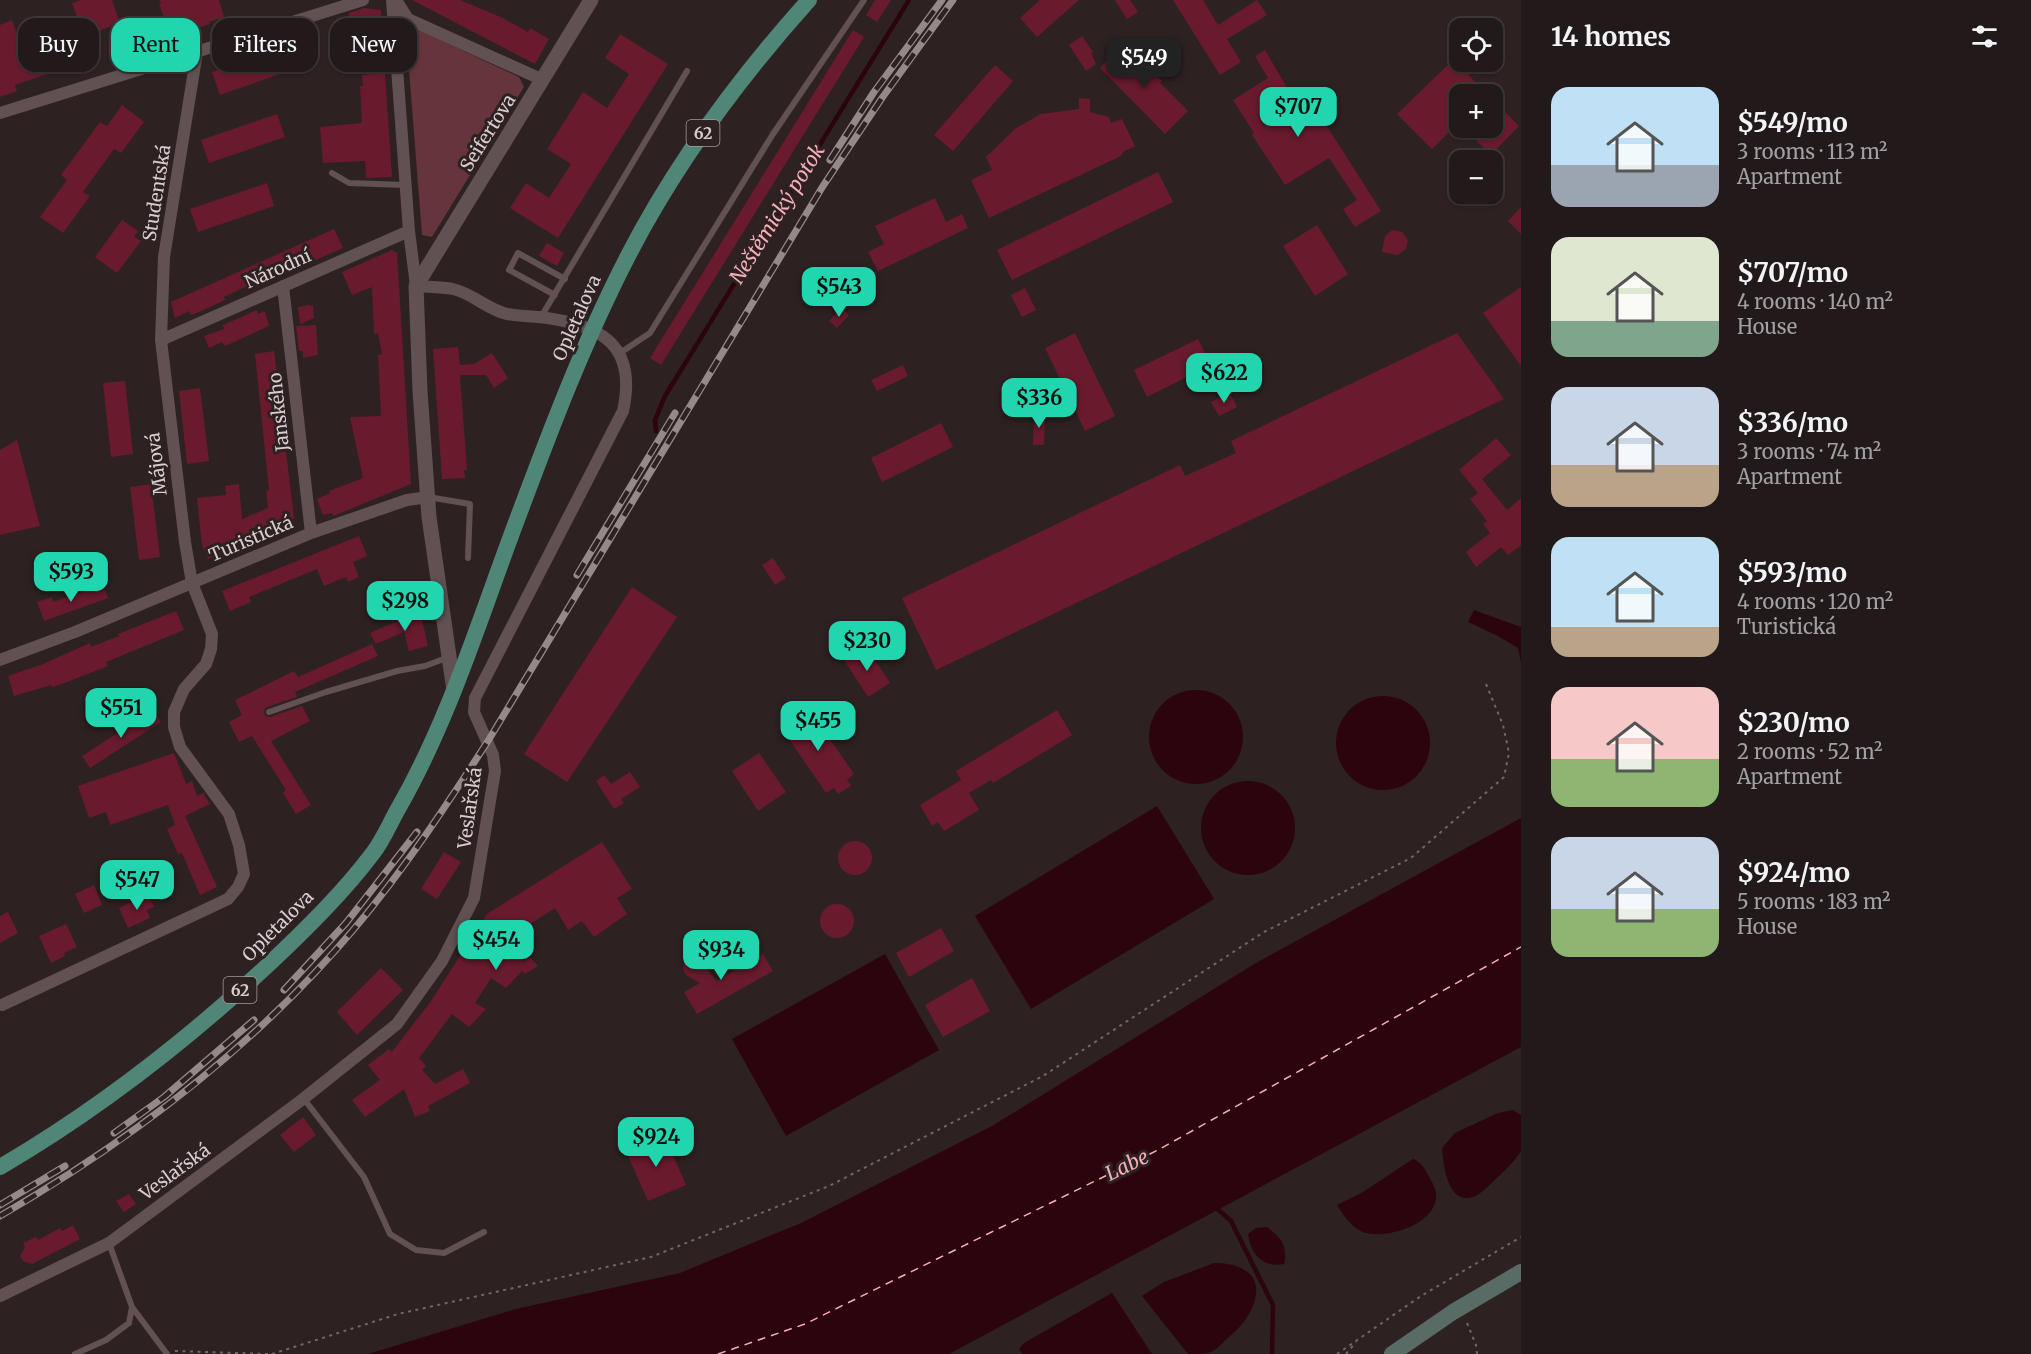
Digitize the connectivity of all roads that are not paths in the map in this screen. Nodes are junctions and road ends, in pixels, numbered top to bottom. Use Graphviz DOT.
graph roads {
  1 [pos="363,0"];
  2 [pos="392,0"];
  3 [pos="396,0"];
  4 [pos="591,0"];
  5 [pos="809,0"];
  6 [pos="864,0"];
  7 [pos="200,51"];
  8 [pos="687,71"];
  9 [pos="132,72"];
  10 [pos="194,72"];
  11 [pos="543,80"];
  12 [pos="0,113"];
  13 [pos="332,173"];
  14 [pos="406,185"];
  15 [pos="410,231"];
  16 [pos="564,279"];
  17 [pos="283,286"];
  18 [pos="416,286"];
  19 [pos="555,295"];
  20 [pos="541,317"];
  21 [pos="161,340"];
  22 [pos="620,353"];
  23 [pos="428,497"];
  24 [pos="311,533"];
  25 [pos="468,558"];
  26 [pos="192,583"];
  27 [pos="449,657"];
  28 [pos="0,660"];
  29 [pos="454,691"];
  30 [pos="269,712"];
  31 [pos="2,1005"];
  32 [pos="303,1099"];
  33 [pos="0,1167"];
  34 [pos="484,1232"];
  35 [pos="109,1243"];
  36 [pos="1521,1272"];
  37 [pos="0,1296"];
  38 [pos="132,1307"];
  39 [pos="165,1352"];
  40 [pos="75,1354"];
  41 [pos="1392,1354"];
  1 -- 7 [label="street"];
  2 -- 14 [label="street"];
  3 -- 11 [label="street"];
  4 -- 11 [label="street, Seifertova"];
  5 -- 29 [label="main road, Opletalova / 62"];
  6 -- 22 [label="lane"];
  8 -- 16 [label="lane"];
  9 -- 12 [label="street"];
  10 -- 21 [label="street, Studentská"];
  11 -- 18 [label="street, Seifertova"];
  13 -- 14 [label="lane"];
  14 -- 15 [label="street"];
  15 -- 17 [label="street, Národní"];
  15 -- 18 [label="street"];
  16 -- 19 [label="lane"];
  16 -- 19 [label="lane"];
  17 -- 21 [label="street, Národní"];
  17 -- 24 [label="street, Janského"];
  18 -- 20 [label="street"];
  18 -- 23 [label="street"];
  19 -- 20 [label="lane"];
  20 -- 22 [label="street"];
  21 -- 26 [label="street, Májová"];
  22 -- 32 [label="street, Veslařská"];
  23 -- 24 [label="street, Turistická"];
  23 -- 25 [label="lane, Turistická"];
  23 -- 27 [label="street"];
  24 -- 26 [label="street, Turistická"];
  26 -- 28 [label="street, Turistická"];
  26 -- 31 [label="street, Májová"];
  27 -- 29 [label="street"];
  27 -- 30 [label="lane"];
  29 -- 33 [label="main road, Opletalova / 62"];
  32 -- 34 [label="lane"];
  32 -- 35 [label="street, Veslařská"];
  35 -- 37 [label="street, Veslařská"];
  35 -- 38 [label="lane"];
  36 -- 41 [label="main road"];
  38 -- 39 [label="lane"];
  38 -- 40 [label="lane"];
}
